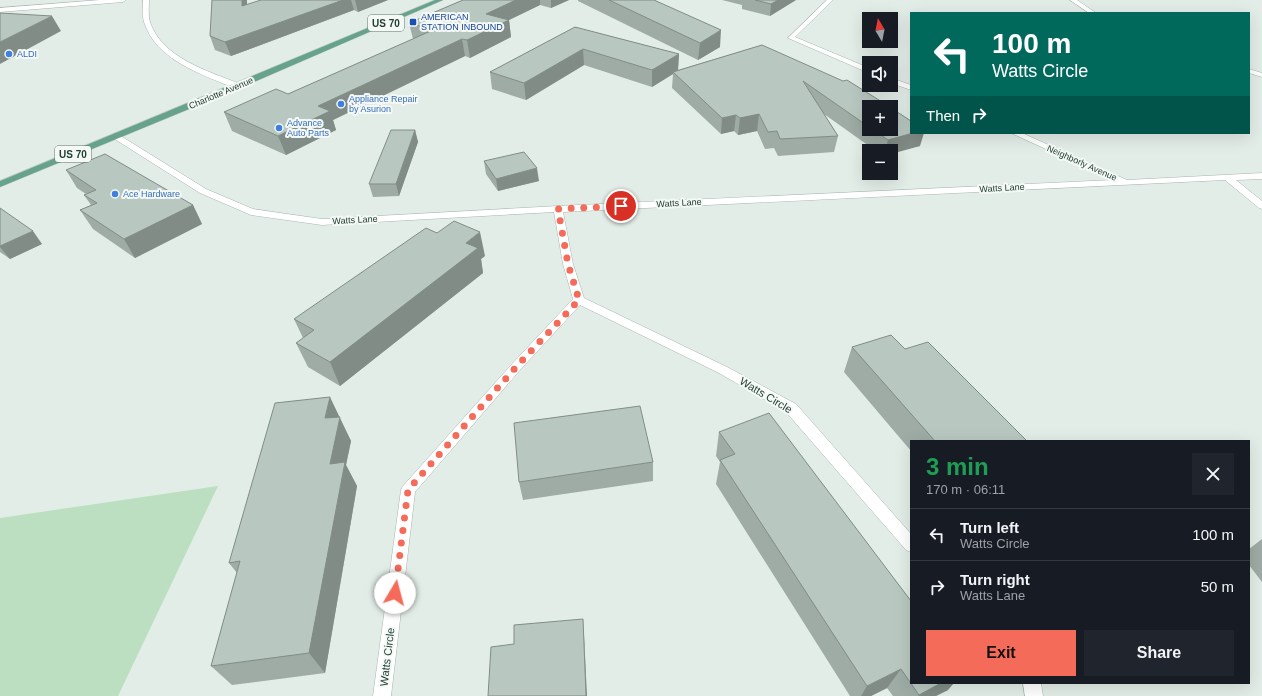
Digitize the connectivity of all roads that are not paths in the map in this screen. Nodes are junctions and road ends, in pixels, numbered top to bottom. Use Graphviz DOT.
graph roads {
  1 [pos="123,0"];
  2 [pos="146,0"];
  3 [pos="440,0"];
  4 [pos="830,0"];
  5 [pos="1073,0"];
  6 [pos="0,10"];
  7 [pos="1091,12"];
  8 [pos="862,68"];
  9 [pos="1250,71"];
  10 [pos="1262,75"];
  11 [pos="898,83"];
  12 [pos="237,86"];
  13 [pos="910,88"];
  14 [pos="1017,134"];
  15 [pos="116,136"];
  16 [pos="1262,176"];
  17 [pos="1228,178"];
  18 [pos="1127,183"];
  19 [pos="0,184"];
  20 [pos="1262,206"];
  21 [pos="558,209"];
  22 [pos="579,300"];
  23 [pos="910,544"];
  24 [pos="1032,684"];
  25 [pos="382,696"];
  26 [pos="1034,696"];
  1 -- 6 [label="street"];
  2 -- 12 [label="street"];
  3 -- 12 [label="main road, Charlotte Avenue / US 70"];
  4 -- 8 [label="street"];
  5 -- 7 [label="street"];
  9 -- 10 [label="street"];
  11 -- 13 [label="street"];
  12 -- 15 [label="main road, Charlotte Avenue / US 70"];
  14 -- 18 [label="street, Neighborly Avenue"];
  15 -- 19 [label="main road, Charlotte Avenue / US 70"];
  15 -- 21 [label="street, Watts Lane"];
  16 -- 17 [label="street, Watts Lane"];
  17 -- 18 [label="street, Watts Lane"];
  17 -- 20 [label="street"];
  18 -- 21 [label="street, Watts Lane"];
  21 -- 22 [label="street"];
  22 -- 23 [label="street, Watts Circle"];
  22 -- 25 [label="street, Watts Circle"];
  24 -- 26 [label="street"];
}
